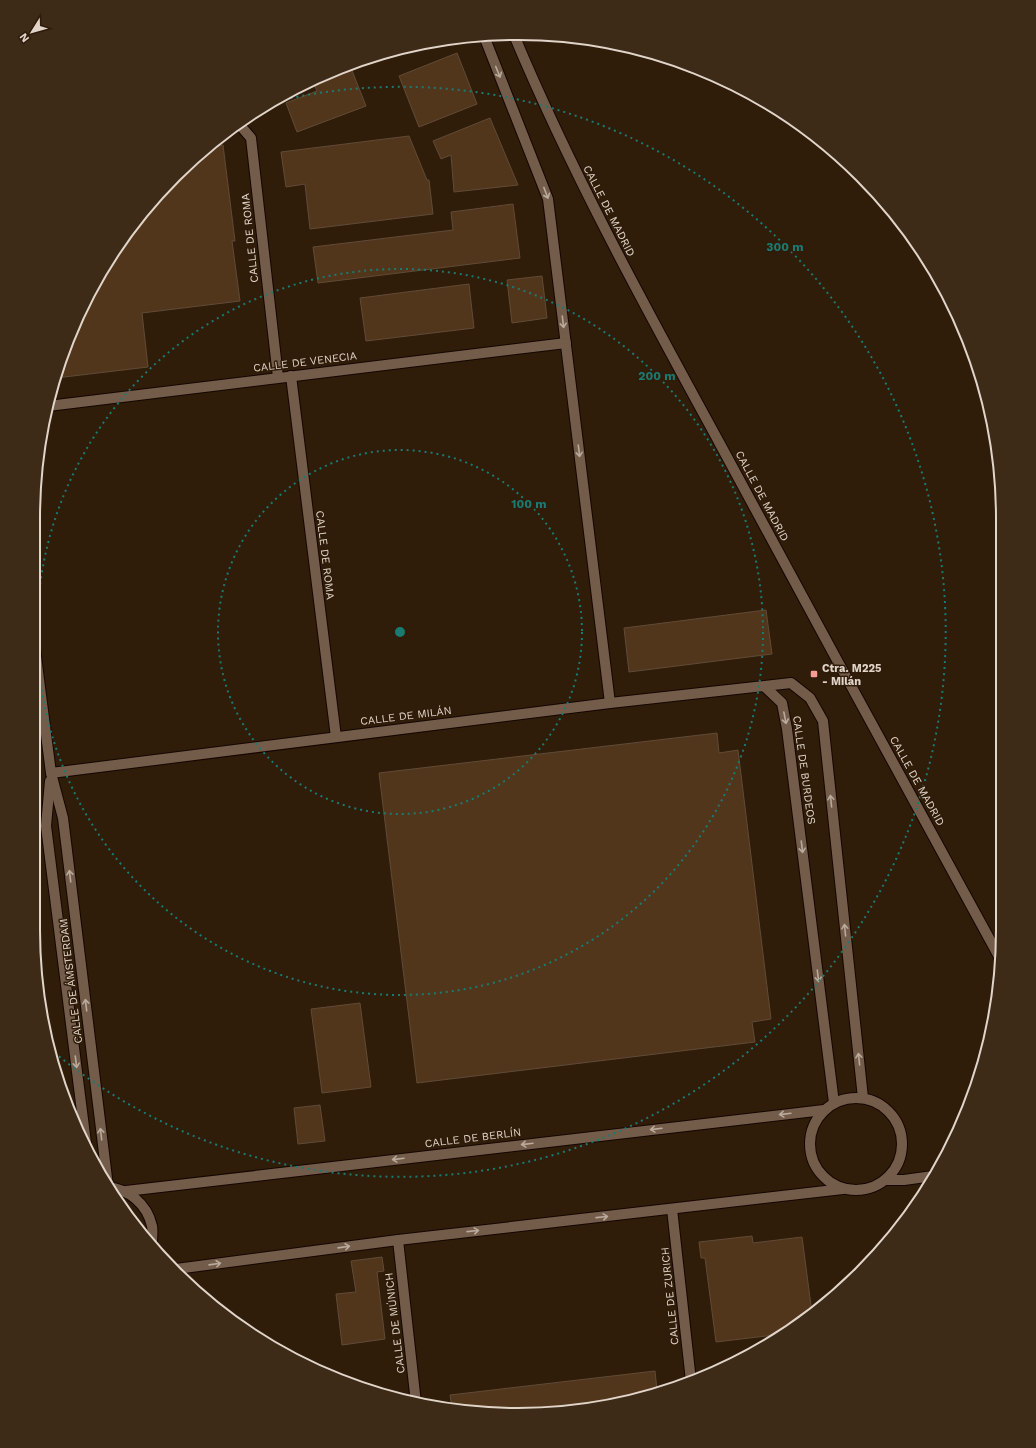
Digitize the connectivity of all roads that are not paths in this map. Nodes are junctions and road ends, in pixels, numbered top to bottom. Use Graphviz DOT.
graph roads {
  1 [pos="516,40"];
  2 [pos="486,41"];
  3 [pos="242,128"];
  4 [pos="566,343"];
  5 [pos="291,376"];
  6 [pos="278,377"];
  7 [pos="53,405"];
  8 [pos="40,687"];
  9 [pos="765,687"];
  10 [pos="610,703"];
  11 [pos="336,737"];
  12 [pos="51,773"];
  13 [pos="995,950"];
  14 [pos="863,1098"];
  15 [pos="834,1103"];
  16 [pos="824,1110"];
  17 [pos="85,1131"];
  18 [pos="106,1173"];
  19 [pos="927,1177"];
  20 [pos="886,1180"];
  21 [pos="116,1188"];
  22 [pos="843,1189"];
  23 [pos="126,1191"];
  24 [pos="672,1209"];
  25 [pos="152,1237"];
  26 [pos="398,1240"];
  27 [pos="180,1268"];
  28 [pos="690,1376"];
  29 [pos="415,1397"];
  1 -- 13 [label="street, CALLE DE MADRID"];
  2 -- 4 [label="street, one-way"];
  3 -- 6 [label="street, CALLE DE ROMA"];
  4 -- 5 [label="street, CALLE DE VENECIA"];
  4 -- 10 [label="street, one-way"];
  5 -- 6 [label="street, CALLE DE VENECIA"];
  5 -- 11 [label="street, CALLE DE ROMA"];
  6 -- 7 [label="street, CALLE DE VENECIA"];
  8 -- 12 [label="street, CALLE DE ÁMSTERDAM"];
  9 -- 10 [label="street, CALLE DE MILÁN"];
  14 -- 9 [label="street, CALLE DE BURDEOS, one-way"];
  9 -- 15 [label="street, CALLE DE BURDEOS, one-way"];
  10 -- 11 [label="street, CALLE DE MILÁN"];
  11 -- 12 [label="street, CALLE DE MILÁN"];
  12 -- 17 [label="street, CALLE DE ÁMSTERDAM, one-way"];
  18 -- 12 [label="street, CALLE DE ÁMSTERDAM, one-way"];
  14 -- 15 [label="street"];
  14 -- 20 [label="street"];
  15 -- 16 [label="street"];
  16 -- 22 [label="street"];
  16 -- 23 [label="street, CALLE DE BERLÍN, one-way"];
  19 -- 20 [label="street"];
  20 -- 22 [label="street"];
  21 -- 23 [label="street"];
  22 -- 24 [label="street"];
  23 -- 25 [label="street"];
  26 -- 24 [label="street, one-way"];
  24 -- 28 [label="street, CALLE DE ZURICH"];
  27 -- 26 [label="street, one-way"];
  26 -- 29 [label="street, CALLE DE MÚNICH"];
}
